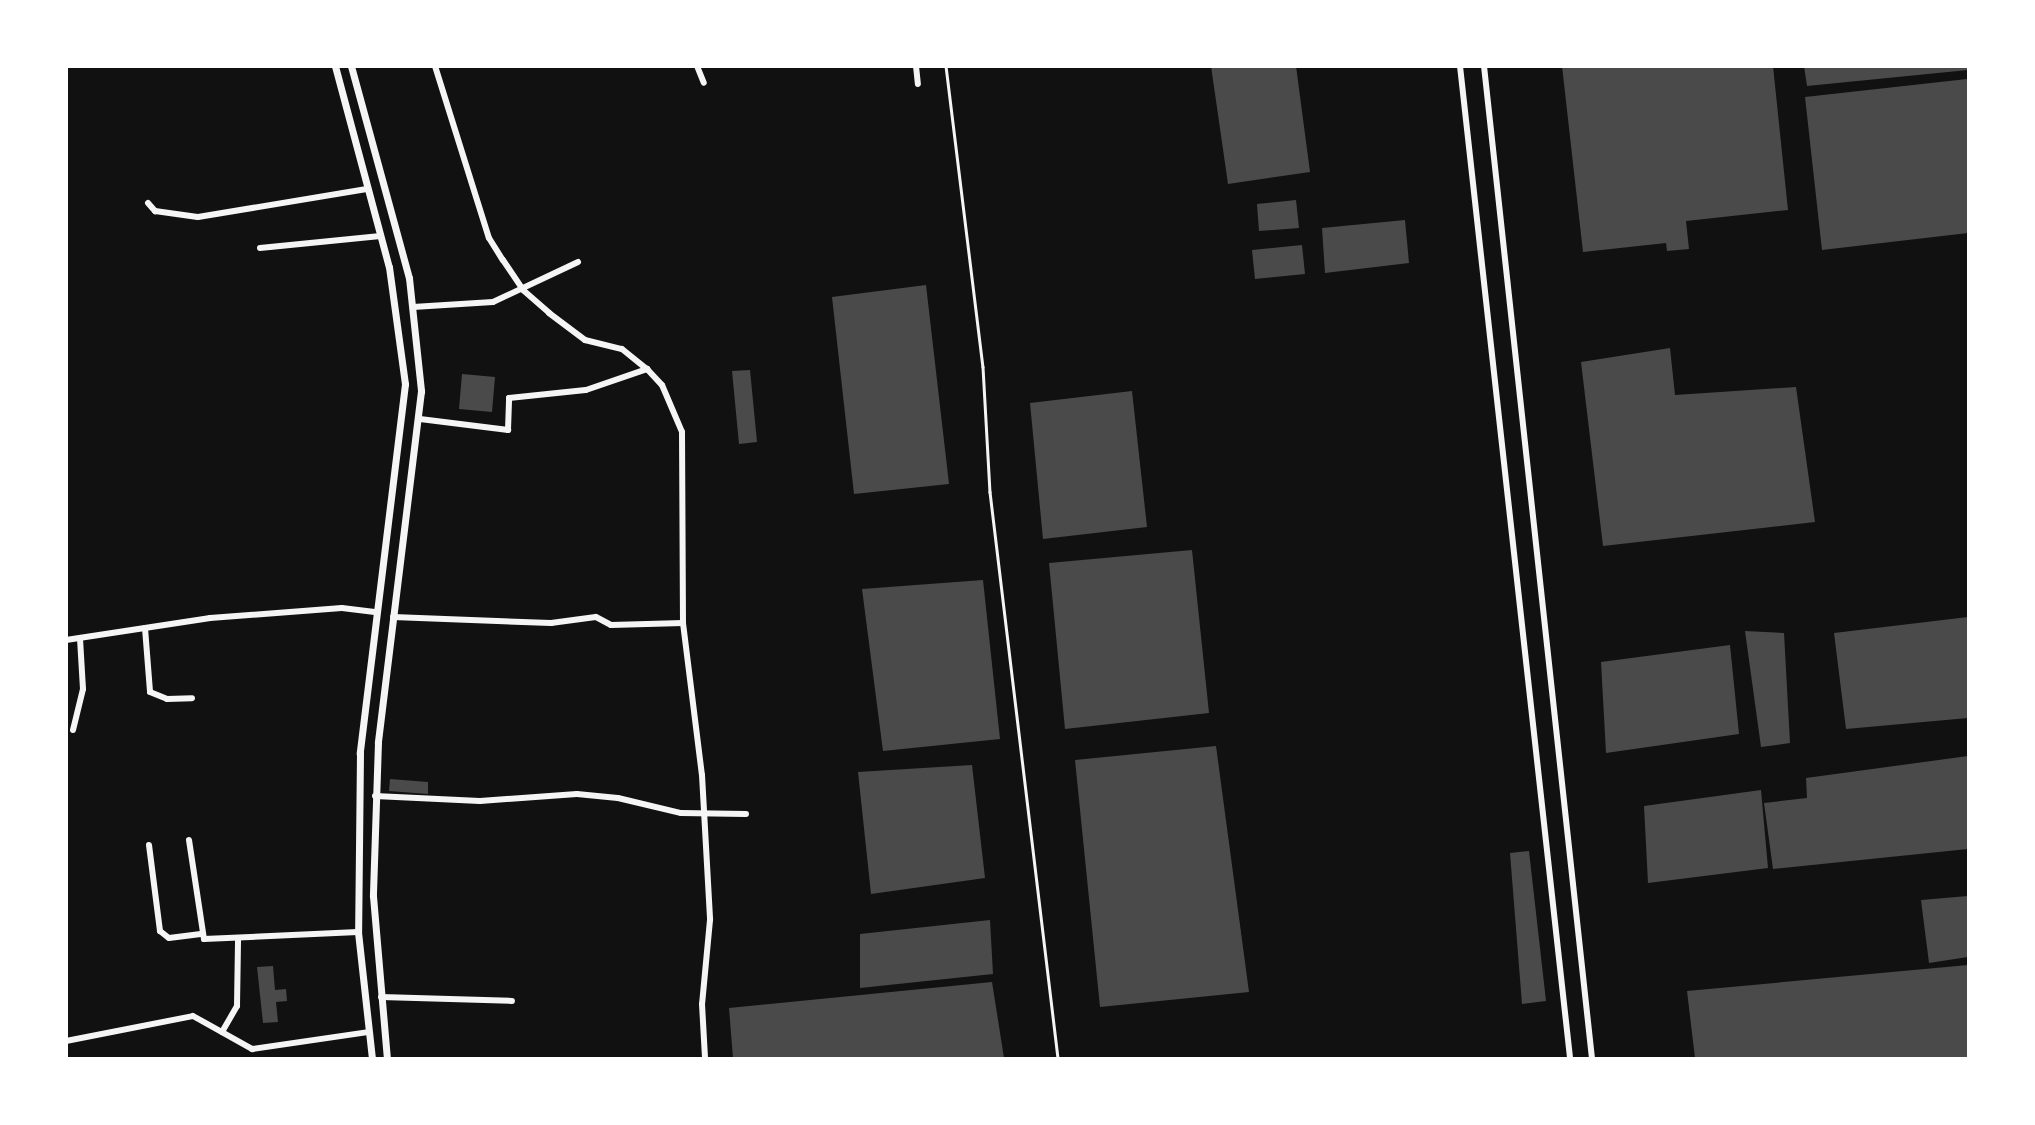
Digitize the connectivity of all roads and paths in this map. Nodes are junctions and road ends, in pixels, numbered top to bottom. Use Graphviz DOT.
graph roads {
  1 [pos="335,66"];
  2 [pos="351,66"];
  3 [pos="435,66"];
  4 [pos="697,66"];
  5 [pos="916,66"];
  6 [pos="946,66"];
  7 [pos="1460,66"];
  8 [pos="1484,66"];
  9 [pos="704,83"];
  10 [pos="918,84"];
  11 [pos="367,189"];
  12 [pos="148,203"];
  13 [pos="380,236"];
  14 [pos="260,248"];
  15 [pos="579,262"];
  16 [pos="523,290"];
  17 [pos="413,307"];
  18 [pos="415,324"];
  19 [pos="398,327"];
  20 [pos="647,369"];
  21 [pos="421,395"];
  22 [pos="405,396"];
  23 [pos="420,419"];
  24 [pos="377,612"];
  25 [pos="393,617"];
  26 [pos="683,623"];
  27 [pos="145,628"];
  28 [pos="80,638"];
  29 [pos="66,640"];
  30 [pos="192,698"];
  31 [pos="73,730"];
  32 [pos="375,796"];
  33 [pos="746,814"];
  34 [pos="704,816"];
  35 [pos="189,840"];
  36 [pos="149,845"];
  37 [pos="358,932"];
  38 [pos="201,934"];
  39 [pos="238,939"];
  40 [pos="381,998"];
  41 [pos="366,1000"];
  42 [pos="512,1001"];
  43 [pos="222,1032"];
  44 [pos="368,1032"];
  45 [pos="66,1041"];
  46 [pos="372,1059"];
  47 [pos="387,1059"];
  48 [pos="705,1059"];
  49 [pos="1058,1059"];
  50 [pos="1570,1059"];
  51 [pos="1591,1059"];
  1 -- 11 [label="street"];
  2 -- 17 [label="street"];
  3 -- 16 [label="street"];
  4 -- 9 [label="street"];
  5 -- 10 [label="street"];
  6 -- 49 [label="lane"];
  7 -- 50 [label="street"];
  8 -- 51 [label="street"];
  11 -- 12 [label="street"];
  11 -- 13 [label="street"];
  13 -- 14 [label="street"];
  13 -- 19 [label="street"];
  15 -- 16 [label="street"];
  16 -- 17 [label="street"];
  16 -- 20 [label="street"];
  17 -- 18 [label="street"];
  18 -- 19 [label="street"];
  18 -- 21 [label="street"];
  19 -- 22 [label="street"];
  20 -- 23 [label="street"];
  20 -- 26 [label="street"];
  21 -- 22 [label="street"];
  21 -- 23 [label="street"];
  22 -- 24 [label="street"];
  23 -- 25 [label="street"];
  24 -- 27 [label="street"];
  24 -- 37 [label="street"];
  25 -- 26 [label="street"];
  25 -- 32 [label="street"];
  26 -- 34 [label="street"];
  27 -- 28 [label="street"];
  27 -- 30 [label="street"];
  28 -- 29 [label="street"];
  28 -- 31 [label="street"];
  32 -- 34 [label="street"];
  32 -- 40 [label="street"];
  33 -- 34 [label="street"];
  34 -- 48 [label="street"];
  35 -- 38 [label="street"];
  36 -- 38 [label="street"];
  37 -- 39 [label="street"];
  37 -- 41 [label="street"];
  38 -- 39 [label="street"];
  39 -- 43 [label="street"];
  40 -- 41 [label="street"];
  40 -- 42 [label="street"];
  40 -- 47 [label="street"];
  41 -- 44 [label="street"];
  43 -- 44 [label="street"];
  43 -- 45 [label="street"];
  44 -- 46 [label="street"];
}
